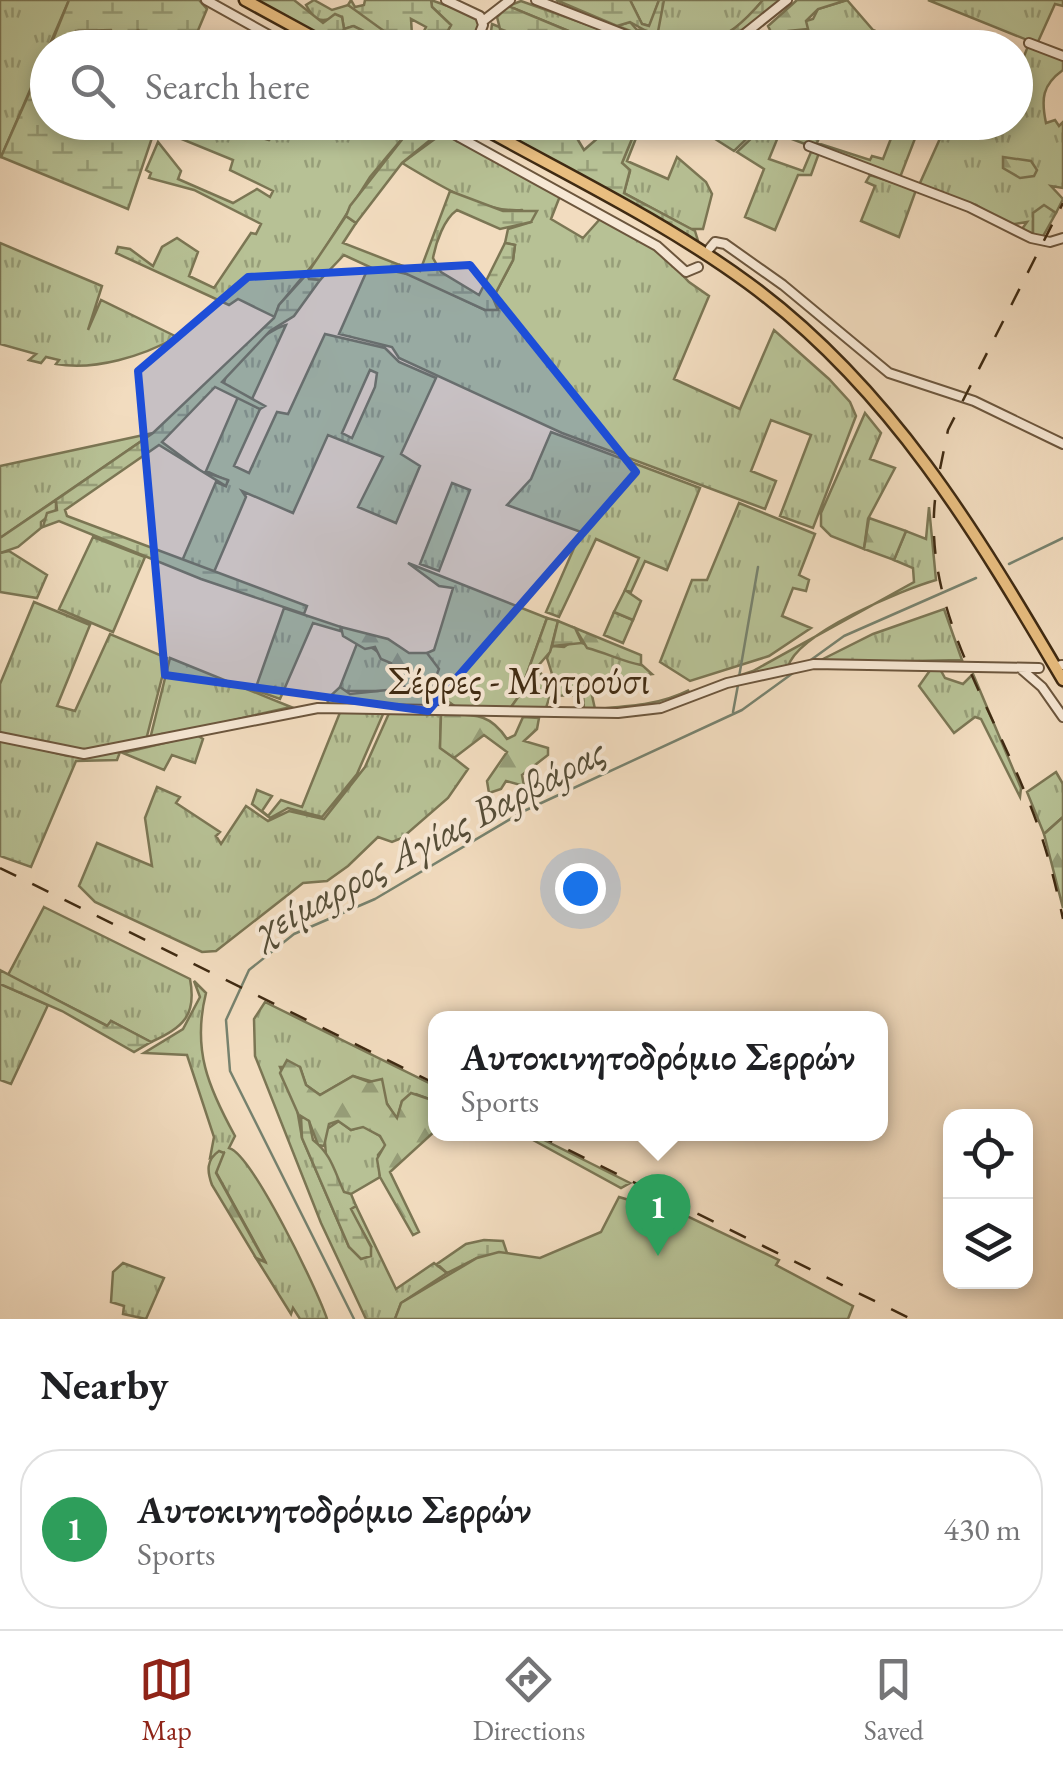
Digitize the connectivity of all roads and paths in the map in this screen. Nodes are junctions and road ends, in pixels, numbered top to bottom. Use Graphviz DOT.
graph roads {
  1 [pos="206,0"];
  2 [pos="244,0"];
  3 [pos="446,0"];
  4 [pos="510,0"];
  5 [pos="536,0"];
  6 [pos="787,0"];
  7 [pos="483,21"];
  8 [pos="260,30"];
  9 [pos="300,30"];
  10 [pos="480,30"];
  11 [pos="613,30"];
  12 [pos="750,30"];
  13 [pos="1033,45"];
  14 [pos="1063,56"];
  15 [pos="465,140"];
  16 [pos="504,140"];
  17 [pos="809,146"];
  18 [pos="1063,238"];
  19 [pos="710,248"];
  20 [pos="698,267"];
  21 [pos="1063,444"];
  22 [pos="1019,667"];
  23 [pos="1038,668"];
  24 [pos="1063,680"];
  25 [pos="1063,717"];
  26 [pos="0,736"];
  1 -- 8 [label="street"];
  2 -- 9 [label="main road"];
  3 -- 7 [label="street"];
  4 -- 7 [label="street"];
  5 -- 11 [label="street"];
  6 -- 12 [label="street"];
  7 -- 10 [label="street"];
  13 -- 14 [label="street"];
  15 -- 20 [label="street"];
  16 -- 24 [label="main road"];
  17 -- 18 [label="street"];
  19 -- 21 [label="street"];
  22 -- 23 [label="street, Σέρρες - Μητρούσι"];
  22 -- 25 [label="street"];
  22 -- 26 [label="street, Σέρρες - Μητρούσι"];
}
